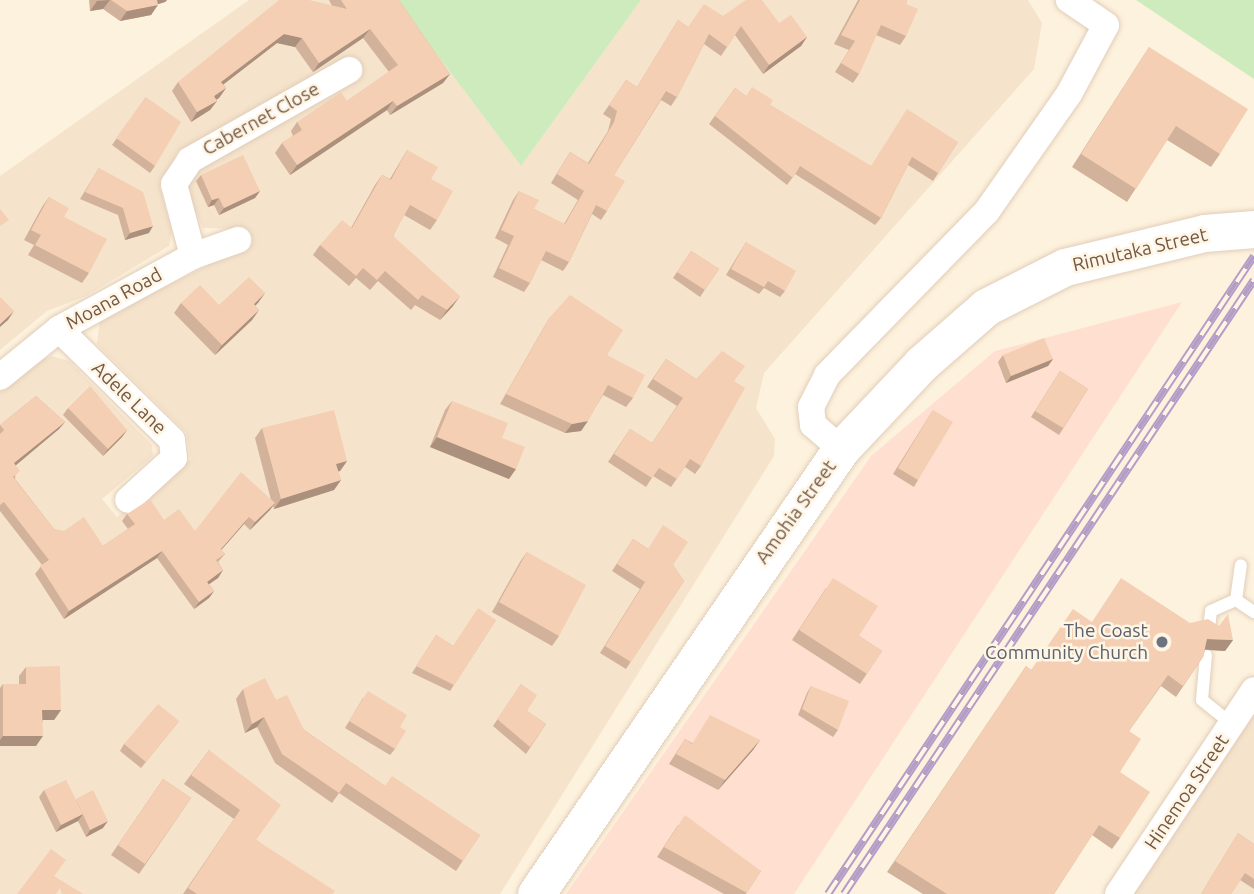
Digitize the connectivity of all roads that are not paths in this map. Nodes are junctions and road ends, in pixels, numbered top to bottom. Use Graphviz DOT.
graph roads {
  1 [pos="1069,0"];
  2 [pos="349,70"];
  3 [pos="1254,229"];
  4 [pos="238,240"];
  5 [pos="193,256"];
  6 [pos="59,329"];
  7 [pos="0,377"];
  8 [pos="841,449"];
  9 [pos="128,500"];
  10 [pos="1241,565"];
  11 [pos="1236,600"];
  12 [pos="1254,612"];
  13 [pos="1209,628"];
  14 [pos="1206,655"];
  15 [pos="1254,690"];
  16 [pos="1233,724"];
  17 [pos="536,894"];
  18 [pos="1118,894"];
  1 -- 8 [label="street, Amohia Street"];
  2 -- 5 [label="street, Cabernet Close"];
  3 -- 8 [label="main road, Rimutaka Street"];
  4 -- 5 [label="street, Moana Road"];
  5 -- 6 [label="street, Moana Road"];
  6 -- 7 [label="street, Moana Road"];
  6 -- 9 [label="street, Adele Lane"];
  8 -- 17 [label="main road, Amohia Street"];
  10 -- 11 [label="lane"];
  11 -- 12 [label="lane"];
  11 -- 13 [label="lane"];
  14 -- 16 [label="lane"];
  15 -- 16 [label="street, Hinemoa Street"];
  16 -- 18 [label="street, Hinemoa Street"];
}
